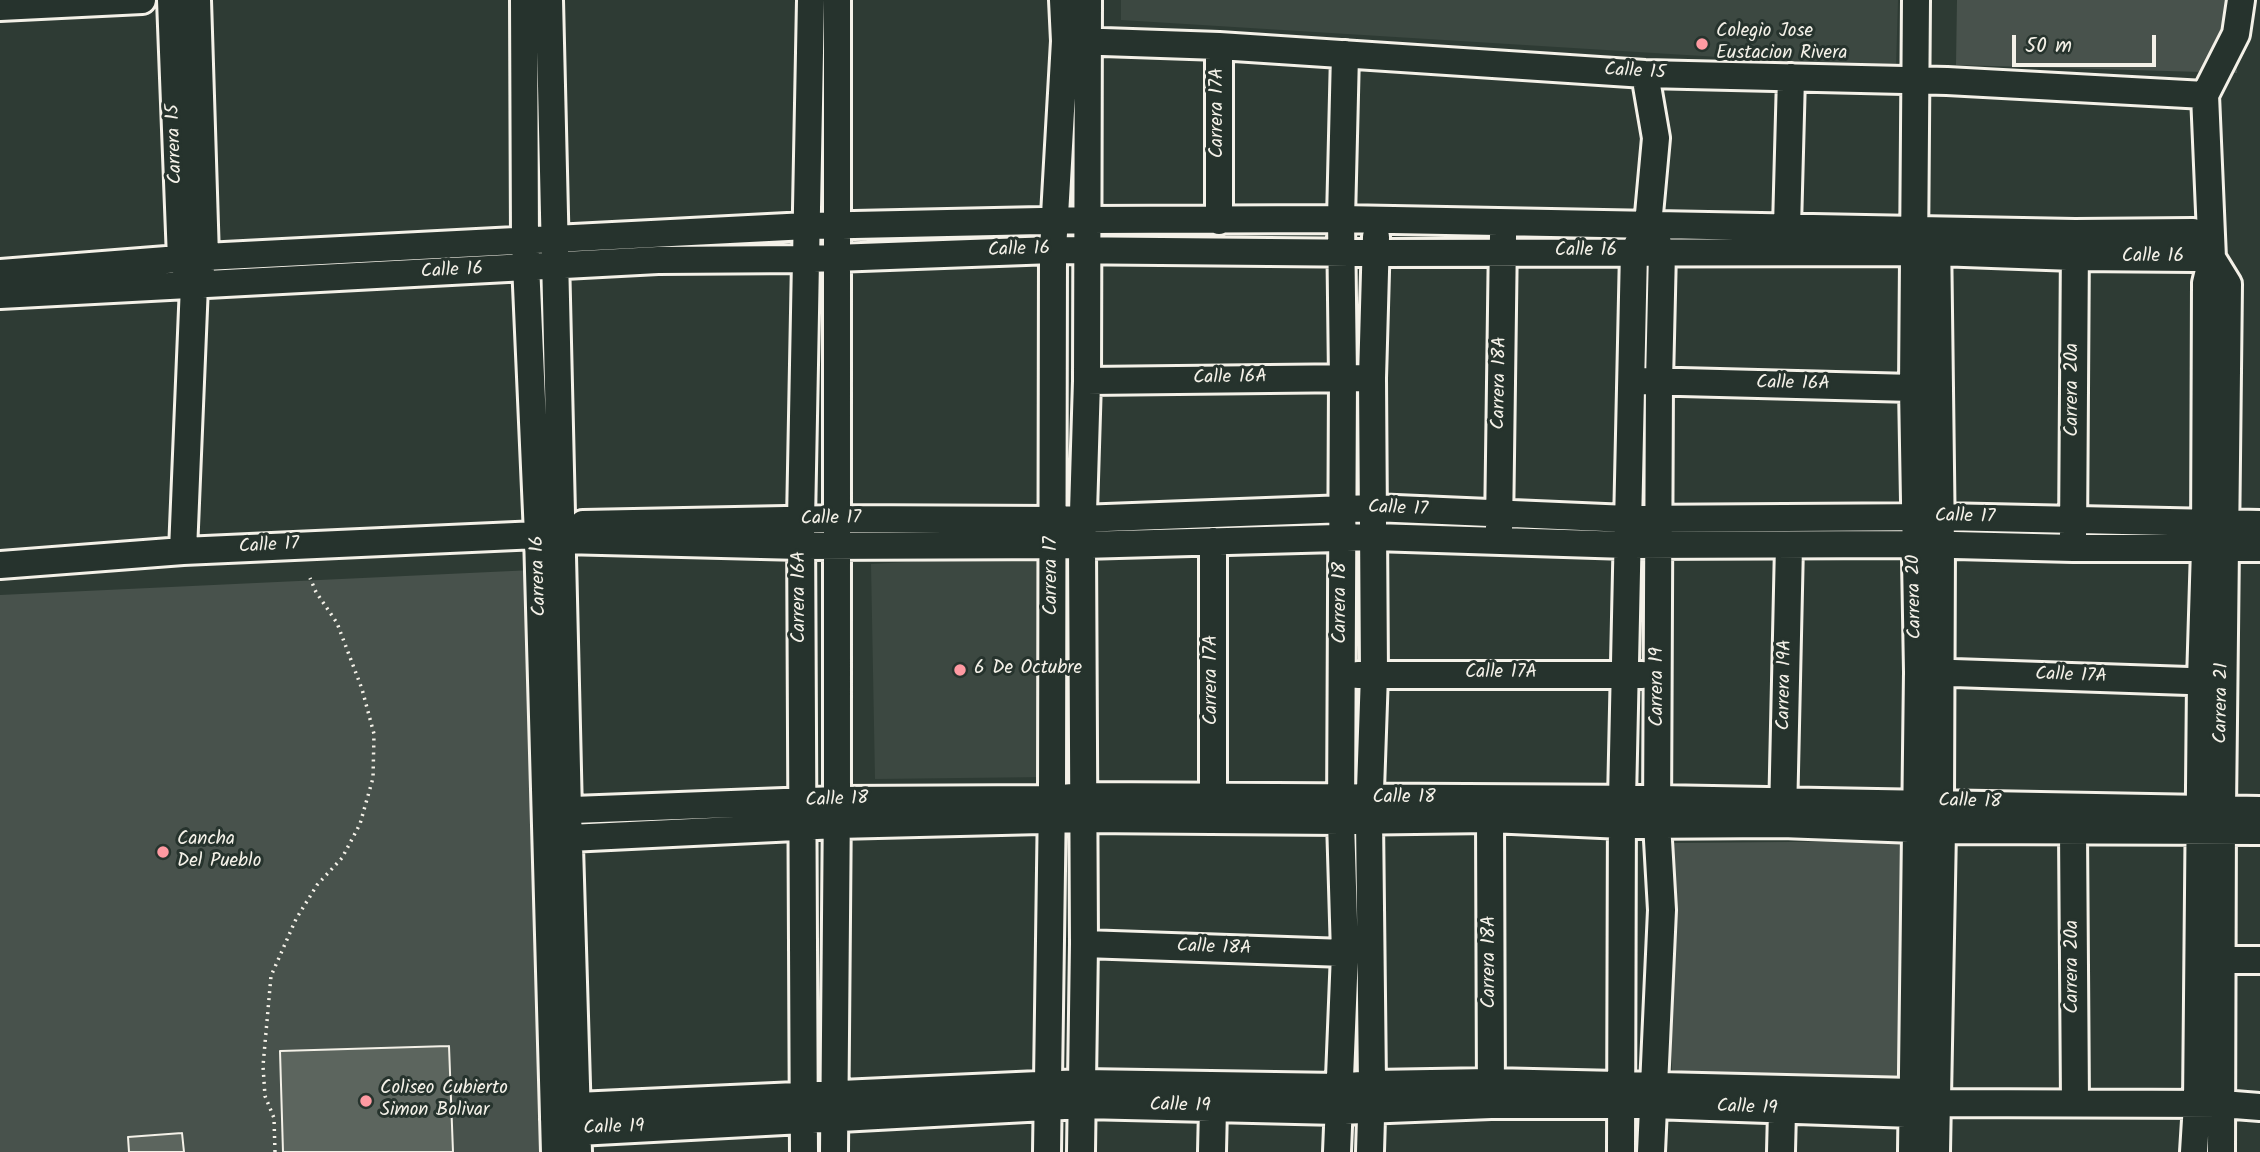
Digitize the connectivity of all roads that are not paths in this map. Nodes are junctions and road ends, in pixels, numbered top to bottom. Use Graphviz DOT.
graph roads {
  1 [pos="142,0"];
  2 [pos="171,0"];
  3 [pos="197,0"];
  4 [pos="524,0"];
  5 [pos="549,0"];
  6 [pos="811,0"];
  7 [pos="837,0"];
  8 [pos="1063,0"];
  9 [pos="1088,0"];
  10 [pos="1916,0"];
  11 [pos="2241,0"];
  12 [pos="0,7"];
  13 [pos="1077,41"];
  14 [pos="1219,46"];
  15 [pos="1345,54"];
  16 [pos="1645,74"];
  17 [pos="1791,78"];
  18 [pos="1915,80"];
  19 [pos="2205,94"];
  20 [pos="1341,219"];
  21 [pos="1088,220"];
  22 [pos="1054,221"];
  23 [pos="1219,221"];
  24 [pos="1376,221"];
  25 [pos="1502,224"];
  26 [pos="1648,225"];
  27 [pos="807,226"];
  28 [pos="837,226"];
  29 [pos="1787,227"];
  30 [pos="525,241"];
  31 [pos="1925,241"];
  32 [pos="2075,245"];
  33 [pos="2211,249"];
  34 [pos="1054,250"];
  35 [pos="1088,251"];
  36 [pos="1634,251"];
  37 [pos="1662,251"];
  38 [pos="555,252"];
  39 [pos="1342,252"];
  40 [pos="1503,252"];
  41 [pos="1377,253"];
  42 [pos="837,257"];
  43 [pos="193,258"];
  44 [pos="807,259"];
  45 [pos="527,268"];
  46 [pos="0,273"];
  47 [pos="194,285"];
  48 [pos="0,295"];
  49 [pos="1343,378"];
  50 [pos="1372,378"];
  51 [pos="1632,380"];
  52 [pos="1087,381"];
  53 [pos="1659,382"];
  54 [pos="1913,388"];
  55 [pos="1373,509"];
  56 [pos="1342,510"];
  57 [pos="1499,515"];
  58 [pos="1084,517"];
  59 [pos="1928,517"];
  60 [pos="836,519"];
  61 [pos="2074,521"];
  62 [pos="2260,524"];
  63 [pos="1659,531"];
  64 [pos="1053,532"];
  65 [pos="1628,532"];
  66 [pos="554,533"];
  67 [pos="801,534"];
  68 [pos="2214,536"];
  69 [pos="1342,537"];
  70 [pos="1374,537"];
  71 [pos="1213,541"];
  72 [pos="1498,542"];
  73 [pos="1928,544"];
  74 [pos="1082,545"];
  75 [pos="1789,545"];
  76 [pos="837,546"];
  77 [pos="2073,548"];
  78 [pos="2260,548"];
  79 [pos="183,551"];
  80 [pos="0,565"];
  81 [pos="1929,672"];
  82 [pos="1374,674"];
  83 [pos="1626,675"];
  84 [pos="1659,675"];
  85 [pos="1343,676"];
  86 [pos="2212,681"];
  87 [pos="1083,808"];
  88 [pos="1213,808"];
  89 [pos="1369,809"];
  90 [pos="1052,810"];
  91 [pos="1341,810"];
  92 [pos="2260,810"];
  93 [pos="1658,811"];
  94 [pos="1924,811"];
  95 [pos="1783,812"];
  96 [pos="837,813"];
  97 [pos="1622,813"];
  98 [pos="802,815"];
  99 [pos="1490,819"];
  100 [pos="2210,819"];
  101 [pos="558,824"];
  102 [pos="1942,830"];
  103 [pos="2073,831"];
  104 [pos="2260,831"];
  105 [pos="1083,944"];
  106 [pos="1345,953"];
  107 [pos="2222,960"];
  108 [pos="2260,960"];
  109 [pos="2260,1090"];
  110 [pos="1083,1094"];
  111 [pos="1491,1094"];
  112 [pos="1048,1095"];
  113 [pos="1372,1096"];
  114 [pos="1621,1096"];
  115 [pos="1653,1096"];
  116 [pos="1339,1099"];
  117 [pos="1921,1103"];
  118 [pos="2075,1103"];
  119 [pos="2209,1104"];
  120 [pos="834,1106"];
  121 [pos="2260,1107"];
  122 [pos="804,1108"];
  123 [pos="1213,1108"];
  124 [pos="1782,1111"];
  125 [pos="566,1113"];
  126 [pos="578,1142"];
  127 [pos="555,1152"];
  128 [pos="804,1152"];
  129 [pos="834,1152"];
  130 [pos="1047,1152"];
  131 [pos="1081,1152"];
  132 [pos="1212,1152"];
  133 [pos="1337,1152"];
  134 [pos="1370,1152"];
  135 [pos="1621,1152"];
  136 [pos="1651,1152"];
  137 [pos="1781,1152"];
  138 [pos="1912,1152"];
  139 [pos="1936,1152"];
  140 [pos="2194,1152"];
  141 [pos="2221,1152"];
  1 -- 12 [label="street"];
  2 -- 43 [label="street, Carrera 15"];
  3 -- 43 [label="street, Carrera 15"];
  4 -- 30 [label="street, Carrera 16"];
  5 -- 38 [label="street, Carrera 16"];
  6 -- 27 [label="street, Carrera 16A"];
  7 -- 28 [label="street, Carrera 16A"];
  8 -- 13 [label="street, Carrera 17"];
  9 -- 13 [label="street, Carrera 17"];
  10 -- 18 [label="street, Carrera 20"];
  11 -- 19 [label="street, Carrera 21"];
  13 -- 14 [label="street, Calle 15"];
  13 -- 21 [label="street, Carrera 17"];
  13 -- 22 [label="street, Carrera 17"];
  14 -- 15 [label="street, Calle 15"];
  14 -- 23 [label="street, Carrera 17A"];
  15 -- 16 [label="street, Calle 15"];
  15 -- 20 [label="street, Carrera 18"];
  16 -- 17 [label="street, Calle 15"];
  16 -- 26 [label="street, Carrera 19"];
  17 -- 18 [label="street, Calle 15"];
  17 -- 29 [label="street"];
  18 -- 19 [label="street, Calle 15"];
  18 -- 31 [label="street, Carrera 20"];
  19 -- 33 [label="street, Carrera 21"];
  20 -- 23 [label="street, Calle 16"];
  20 -- 24 [label="street, Calle 16"];
  20 -- 39 [label="street, Carrera 18"];
  21 -- 22 [label="street, Calle 16"];
  21 -- 23 [label="street, Calle 16"];
  21 -- 35 [label="street, Carrera 17"];
  22 -- 28 [label="street, Calle 16"];
  22 -- 34 [label="street, Carrera 17"];
  24 -- 25 [label="street, Calle 16"];
  24 -- 41 [label="street, Carrera 18"];
  25 -- 26 [label="street, Calle 16"];
  25 -- 40 [label="street, Carrera 18A"];
  26 -- 29 [label="street, Calle 16"];
  26 -- 36 [label="street, Carrera 19"];
  26 -- 37 [label="street, Carrera 19"];
  27 -- 28 [label="street, Calle 16"];
  27 -- 38 [label="street, Calle 16"];
  27 -- 44 [label="street, Carrera 16A"];
  28 -- 42 [label="street, Carrera 16A"];
  29 -- 31 [label="street, Calle 16"];
  30 -- 38 [label="street, Calle 16"];
  30 -- 43 [label="street, Calle 16"];
  30 -- 45 [label="street, Carrera 16"];
  31 -- 32 [label="street, Calle 16"];
  31 -- 37 [label="street, Calle 16"];
  31 -- 54 [label="street, Carrera 20"];
  31 -- 59 [label="street, Carrera 20"];
  32 -- 33 [label="street, Calle 16"];
  32 -- 61 [label="street, Carrera 20a"];
  33 -- 68 [label="street, Carrera 21"];
  34 -- 35 [label="street, Calle 16"];
  34 -- 42 [label="street, Calle 16"];
  34 -- 64 [label="street, Carrera 17"];
  35 -- 39 [label="street, Calle 16"];
  35 -- 52 [label="street, Carrera 17"];
  36 -- 37 [label="street, Calle 16"];
  36 -- 40 [label="street, Calle 16"];
  36 -- 51 [label="street, Carrera 19"];
  37 -- 53 [label="street, Carrera 19"];
  38 -- 44 [label="street, Calle 16"];
  38 -- 45 [label="street, Calle 16"];
  38 -- 66 [label="street, Carrera 16"];
  39 -- 41 [label="street, Calle 16"];
  39 -- 49 [label="street, Carrera 18"];
  40 -- 41 [label="street, Calle 16"];
  40 -- 57 [label="street, Carrera 18A"];
  41 -- 50 [label="street, Carrera 18"];
  42 -- 44 [label="street, Calle 16"];
  42 -- 60 [label="street, Carrera 16A"];
  43 -- 46 [label="street, Calle 16"];
  43 -- 47 [label="street, Carrera 15"];
  44 -- 67 [label="street, Carrera 16A"];
  45 -- 47 [label="street, Calle 16"];
  45 -- 66 [label="street, Carrera 16"];
  47 -- 48 [label="street, Calle 16"];
  47 -- 79 [label="street, Carrera 15"];
  49 -- 50 [label="street, Calle 16A"];
  49 -- 52 [label="street, Calle 16A"];
  49 -- 56 [label="street, Carrera 18"];
  50 -- 55 [label="street, Carrera 18"];
  51 -- 53 [label="street, Calle 16A"];
  51 -- 65 [label="street, Carrera 19"];
  52 -- 58 [label="street, Carrera 17"];
  53 -- 54 [label="street, Calle 16A"];
  53 -- 63 [label="street, Carrera 19"];
  54 -- 59 [label="street, Carrera 20"];
  55 -- 56 [label="street, Calle 17"];
  55 -- 57 [label="street, Calle 17"];
  55 -- 70 [label="street, Carrera 18"];
  56 -- 58 [label="street, Calle 17"];
  56 -- 69 [label="street, Carrera 18"];
  57 -- 65 [label="street, Calle 17"];
  57 -- 72 [label="street, Carrera 18A"];
  58 -- 64 [label="street, Calle 17"];
  58 -- 74 [label="street, Carrera 17"];
  59 -- 61 [label="street, Calle 17"];
  59 -- 63 [label="street, Calle 17"];
  59 -- 73 [label="street, Carrera 20"];
  60 -- 64 [label="street, Calle 17"];
  60 -- 67 [label="street, Calle 17"];
  60 -- 76 [label="street, Carrera 16A"];
  61 -- 68 [label="street, Calle 17"];
  61 -- 77 [label="street, Carrera 20a"];
  62 -- 68 [label="street, Calle 17"];
  63 -- 65 [label="street, Calle 17"];
  63 -- 75 [label="street, Calle 17"];
  63 -- 84 [label="street, Carrera 19"];
  64 -- 74 [label="street, Calle 17"];
  64 -- 76 [label="street, Calle 17"];
  64 -- 90 [label="street, Carrera 17"];
  65 -- 72 [label="street, Calle 17"];
  65 -- 83 [label="street, Carrera 19"];
  66 -- 67 [label="street, Calle 17"];
  66 -- 79 [label="street, Calle 17"];
  66 -- 101 [label="street, Carrera 16"];
  67 -- 76 [label="street, Calle 17"];
  67 -- 98 [label="street, Carrera 16A"];
  68 -- 77 [label="street, Calle 17"];
  68 -- 78 [label="street, Calle 17"];
  68 -- 86 [label="street, Carrera 21"];
  69 -- 70 [label="street, Calle 17"];
  69 -- 71 [label="street, Calle 17"];
  69 -- 85 [label="street, Carrera 18"];
  70 -- 72 [label="street, Calle 17"];
  70 -- 82 [label="street, Carrera 18"];
  71 -- 74 [label="street, Calle 17"];
  71 -- 88 [label="street, Carrera 17A"];
  73 -- 75 [label="street, Calle 17"];
  73 -- 77 [label="street, Calle 17"];
  73 -- 81 [label="street, Carrera 20"];
  74 -- 87 [label="street, Carrera 17"];
  75 -- 95 [label="street, Carrera 19A"];
  76 -- 96 [label="street, Carrera 16A"];
  79 -- 80 [label="street, Calle 17"];
  81 -- 86 [label="street, Calle 17A"];
  81 -- 94 [label="street, Carrera 20"];
  82 -- 83 [label="street, Calle 17A"];
  82 -- 85 [label="street, Calle 17A"];
  82 -- 89 [label="street, Carrera 18"];
  83 -- 84 [label="street, Calle 17A"];
  83 -- 97 [label="street, Carrera 19"];
  84 -- 93 [label="street, Carrera 19"];
  85 -- 91 [label="street, Carrera 18"];
  86 -- 100 [label="street, Carrera 21"];
  87 -- 88 [label="street, Calle 18"];
  87 -- 90 [label="street, Calle 18"];
  87 -- 105 [label="street, Carrera 17"];
  88 -- 91 [label="street, Calle 18"];
  89 -- 91 [label="street, Calle 18"];
  89 -- 97 [label="street, Calle 18"];
  89 -- 99 [label="street, Calle 18"];
  89 -- 113 [label="street, Carrera 18"];
  90 -- 96 [label="street, Calle 18"];
  90 -- 112 [label="street, Carrera 17"];
  91 -- 106 [label="street, Carrera 18"];
  92 -- 100 [label="street, Calle 18"];
  93 -- 95 [label="street, Calle 18"];
  93 -- 97 [label="street, Calle 18"];
  93 -- 115 [label="street, Carrera 19"];
  94 -- 95 [label="street, Calle 18"];
  94 -- 100 [label="street, Calle 18"];
  94 -- 102 [label="street, Calle 18"];
  94 -- 117 [label="street, Carrera 20"];
  96 -- 98 [label="street, Calle 18"];
  96 -- 120 [label="street, Carrera 16A"];
  97 -- 99 [label="street, Calle 18"];
  97 -- 114 [label="street, Carrera 19"];
  98 -- 101 [label="street, Calle 18"];
  98 -- 122 [label="street, Carrera 16A"];
  99 -- 111 [label="street, Carrera 18A"];
  100 -- 103 [label="street, Calle 18"];
  100 -- 104 [label="street, Calle 18"];
  100 -- 107 [label="street, Carrera 21"];
  100 -- 119 [label="street, Carrera 21"];
  101 -- 125 [label="street, Carrera 16"];
  102 -- 103 [label="street, Calle 18"];
  102 -- 117 [label="street, Carrera 20"];
  103 -- 118 [label="street, Carrera 20a"];
  105 -- 106 [label="street, Calle 18A"];
  105 -- 110 [label="street, Carrera 17"];
  106 -- 116 [label="street, Carrera 18"];
  107 -- 108 [label="street"];
  107 -- 119 [label="street, Carrera 21"];
  109 -- 119 [label="street, Calle 19"];
  110 -- 112 [label="street, Calle 19"];
  110 -- 116 [label="street, Calle 19"];
  110 -- 123 [label="street, Calle 19"];
  110 -- 131 [label="street, Carrera 17"];
  111 -- 113 [label="street, Calle 19"];
  111 -- 114 [label="street, Calle 19"];
  112 -- 120 [label="street, Calle 19"];
  112 -- 130 [label="street, Carrera 17"];
  113 -- 116 [label="street, Calle 19"];
  113 -- 134 [label="street, Carrera 18"];
  114 -- 115 [label="street, Calle 19"];
  114 -- 135 [label="street, Carrera 19"];
  115 -- 117 [label="street, Calle 19"];
  115 -- 124 [label="street, Calle 19"];
  115 -- 136 [label="street, Carrera 19"];
  116 -- 123 [label="street, Calle 19"];
  116 -- 133 [label="street, Carrera 18"];
  117 -- 118 [label="street, Calle 19"];
  117 -- 124 [label="street, Calle 19"];
  117 -- 138 [label="street, Carrera 20"];
  117 -- 139 [label="street, Carrera 20"];
  118 -- 119 [label="street, Calle 19"];
  119 -- 121 [label="street, Calle 19"];
  119 -- 140 [label="street, Carrera 21"];
  119 -- 141 [label="street, Carrera 21"];
  120 -- 122 [label="street, Calle 19"];
  120 -- 129 [label="street, Carrera 16A"];
  122 -- 125 [label="street, Calle 19"];
  122 -- 126 [label="street, Calle 19"];
  122 -- 128 [label="street, Carrera 16A"];
  123 -- 132 [label="street"];
  124 -- 137 [label="street"];
  125 -- 126 [label="street, Calle 19"];
  125 -- 127 [label="street, Carrera 16"];
}
